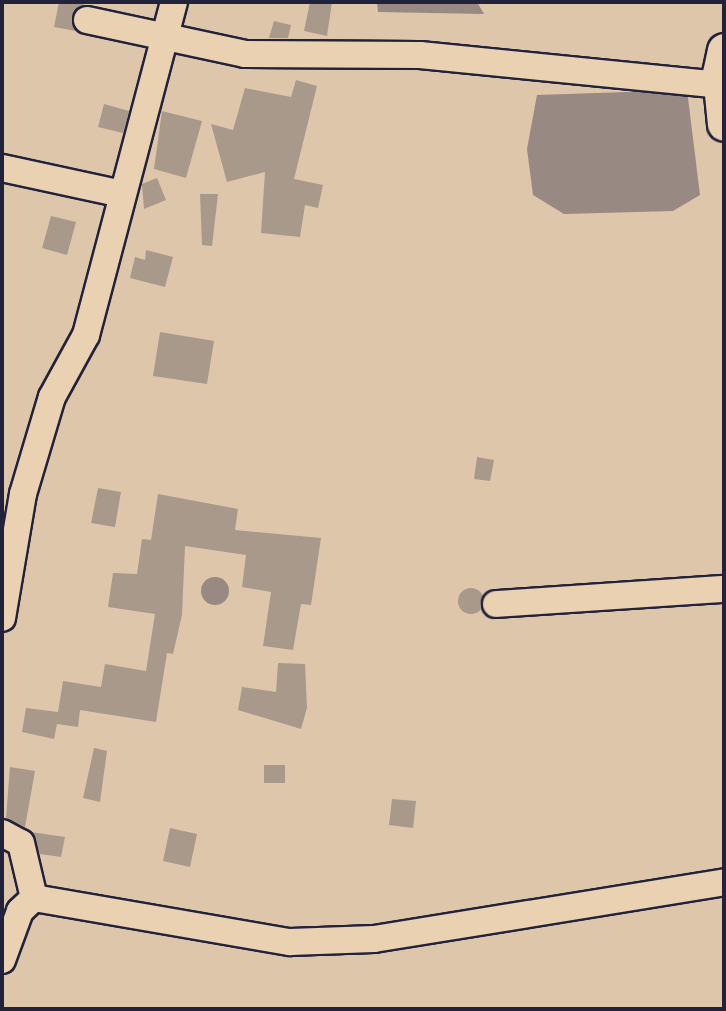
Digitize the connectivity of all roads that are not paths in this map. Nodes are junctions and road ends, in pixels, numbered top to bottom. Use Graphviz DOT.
graph roads {
  1 [pos="174,2"];
  2 [pos="87,20"];
  3 [pos="169,36"];
  4 [pos="724,50"];
  5 [pos="720,85"];
  6 [pos="724,124"];
  7 [pos="2,168"];
  8 [pos="122,194"];
  9 [pos="724,589"];
  10 [pos="496,604"];
  11 [pos="2,618"];
  12 [pos="2,833"];
  13 [pos="724,882"];
  14 [pos="34,898"];
  15 [pos="2,960"];
  1 -- 3 [label="street"];
  2 -- 3 [label="street"];
  3 -- 5 [label="street"];
  3 -- 8 [label="street"];
  4 -- 5 [label="main road"];
  5 -- 6 [label="main road"];
  7 -- 8 [label="street"];
  8 -- 11 [label="street"];
  9 -- 10 [label="street"];
  12 -- 14 [label="street"];
  13 -- 14 [label="street"];
  14 -- 15 [label="street"];
}
